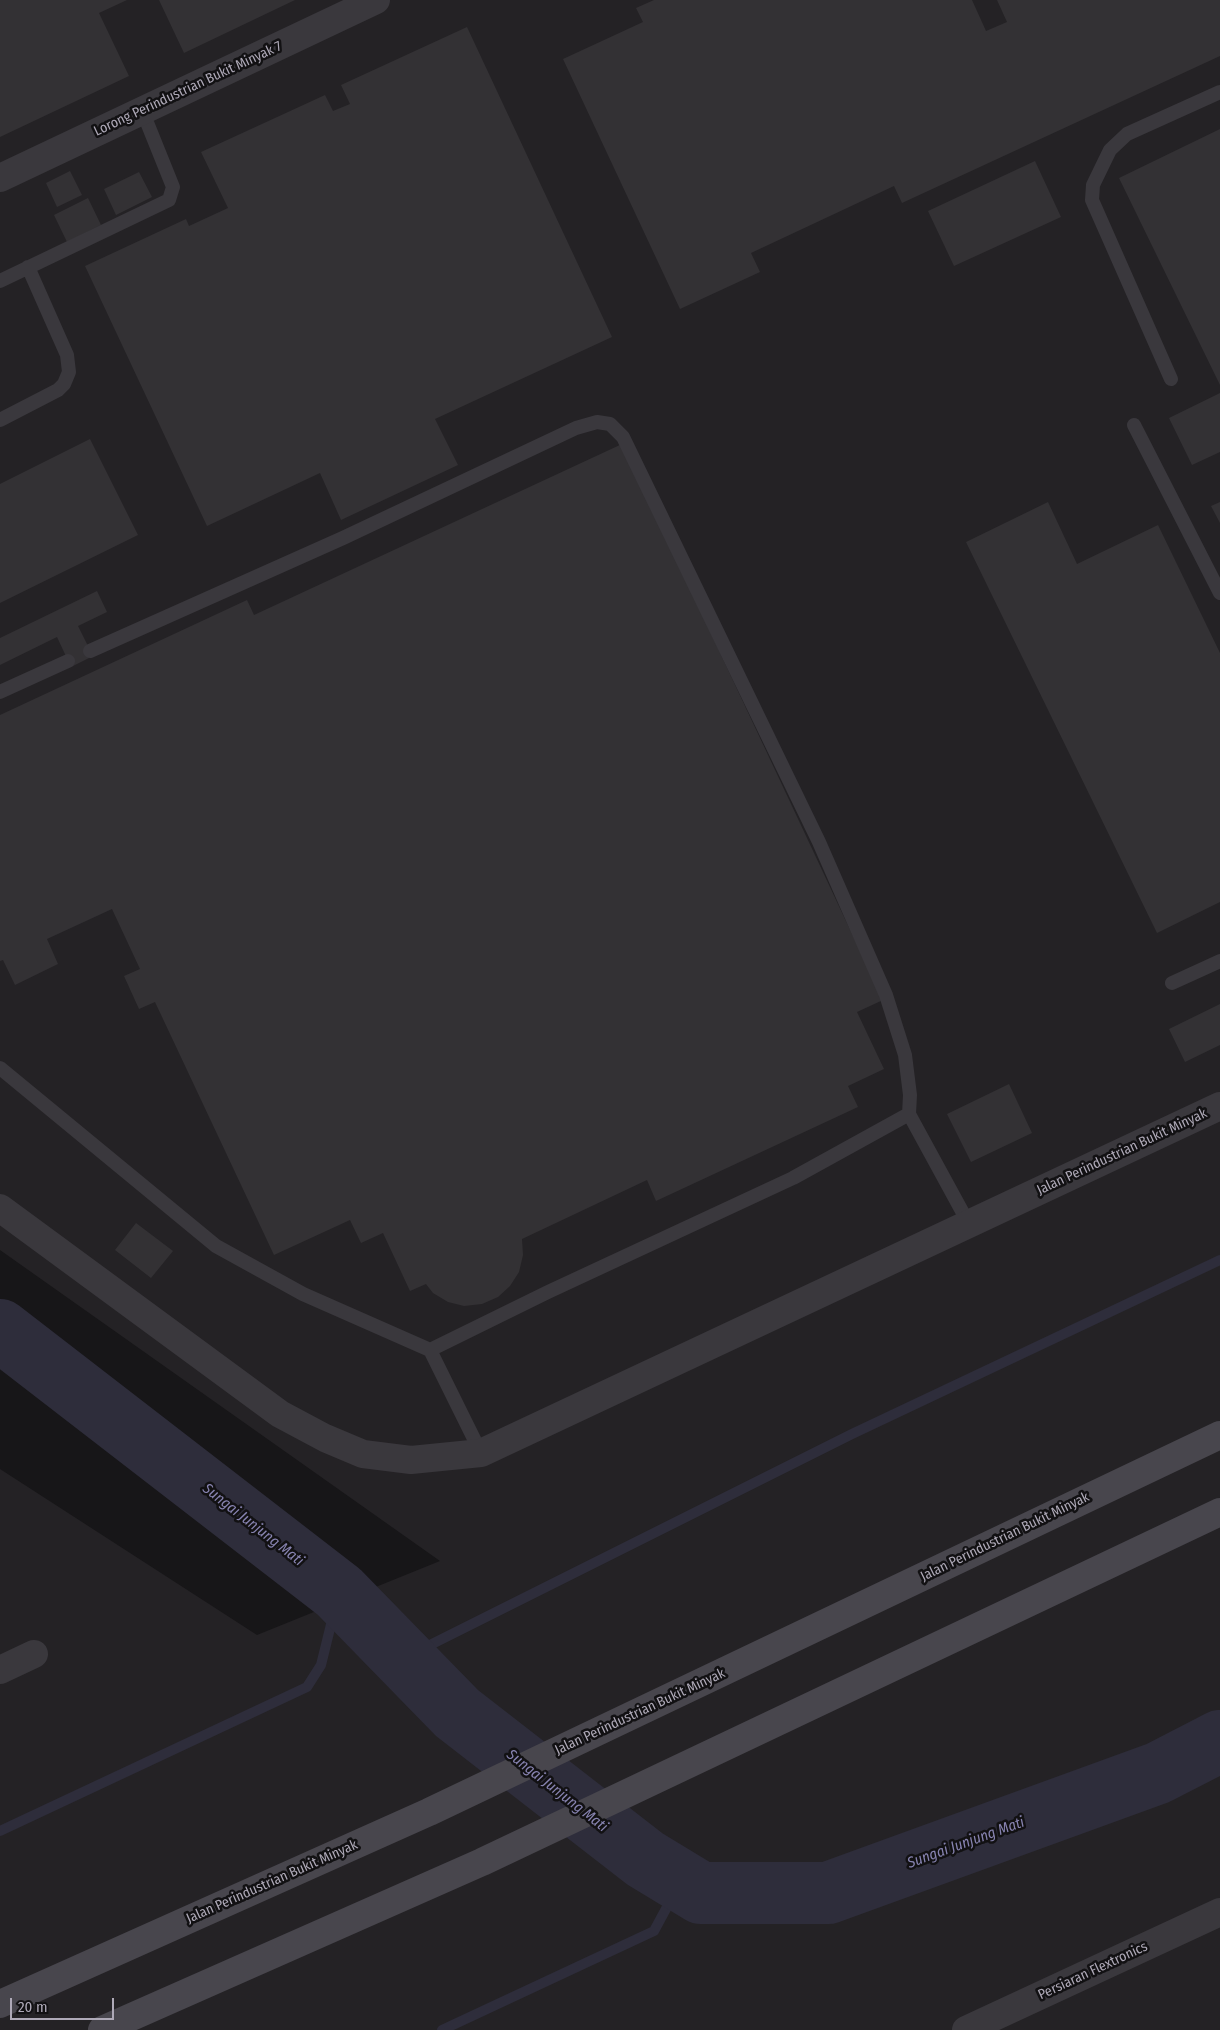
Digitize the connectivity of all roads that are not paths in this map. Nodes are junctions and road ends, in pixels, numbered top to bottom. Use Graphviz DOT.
graph roads {
  1 [pos="376,0"];
  2 [pos="1220,92"];
  3 [pos="142,110"];
  4 [pos="0,178"];
  5 [pos="28,267"];
  6 [pos="0,281"];
  7 [pos="1171,379"];
  8 [pos="0,420"];
  9 [pos="1134,425"];
  10 [pos="1220,593"];
  11 [pos="90,651"];
  12 [pos="68,660"];
  13 [pos="0,692"];
  14 [pos="1220,961"];
  15 [pos="1172,983"];
  16 [pos="0,1068"];
  17 [pos="1220,1106"];
  18 [pos="909,1114"];
  19 [pos="0,1208"];
  20 [pos="969,1224"];
  21 [pos="430,1350"];
  22 [pos="1220,1435"];
  23 [pos="481,1453"];
  24 [pos="1220,1512"];
  25 [pos="34,1654"];
  26 [pos="0,1670"];
  27 [pos="1220,1912"];
  28 [pos="0,2004"];
  29 [pos="102,2030"];
  30 [pos="966,2030"];
  1 -- 3 [label="street, Lorong Perindustrian Bukit Minyak 7"];
  2 -- 7 [label="lane"];
  3 -- 4 [label="street, Lorong Perindustrian Bukit Minyak 7"];
  3 -- 5 [label="lane"];
  5 -- 6 [label="lane"];
  5 -- 8 [label="lane"];
  9 -- 10 [label="lane"];
  11 -- 18 [label="lane"];
  12 -- 13 [label="lane"];
  14 -- 15 [label="lane"];
  16 -- 21 [label="lane"];
  17 -- 20 [label="street, Jalan Perindustrian Bukit Minyak"];
  18 -- 20 [label="lane"];
  18 -- 21 [label="lane"];
  19 -- 23 [label="street, Jalan Perindustrian Bukit Minyak"];
  20 -- 23 [label="street, Jalan Perindustrian Bukit Minyak"];
  21 -- 23 [label="lane"];
  22 -- 28 [label="main road, Jalan Perindustrian Bukit Minyak"];
  24 -- 29 [label="main road"];
  25 -- 26 [label="street"];
  27 -- 30 [label="street, Persiaran Flextronics"];
}
